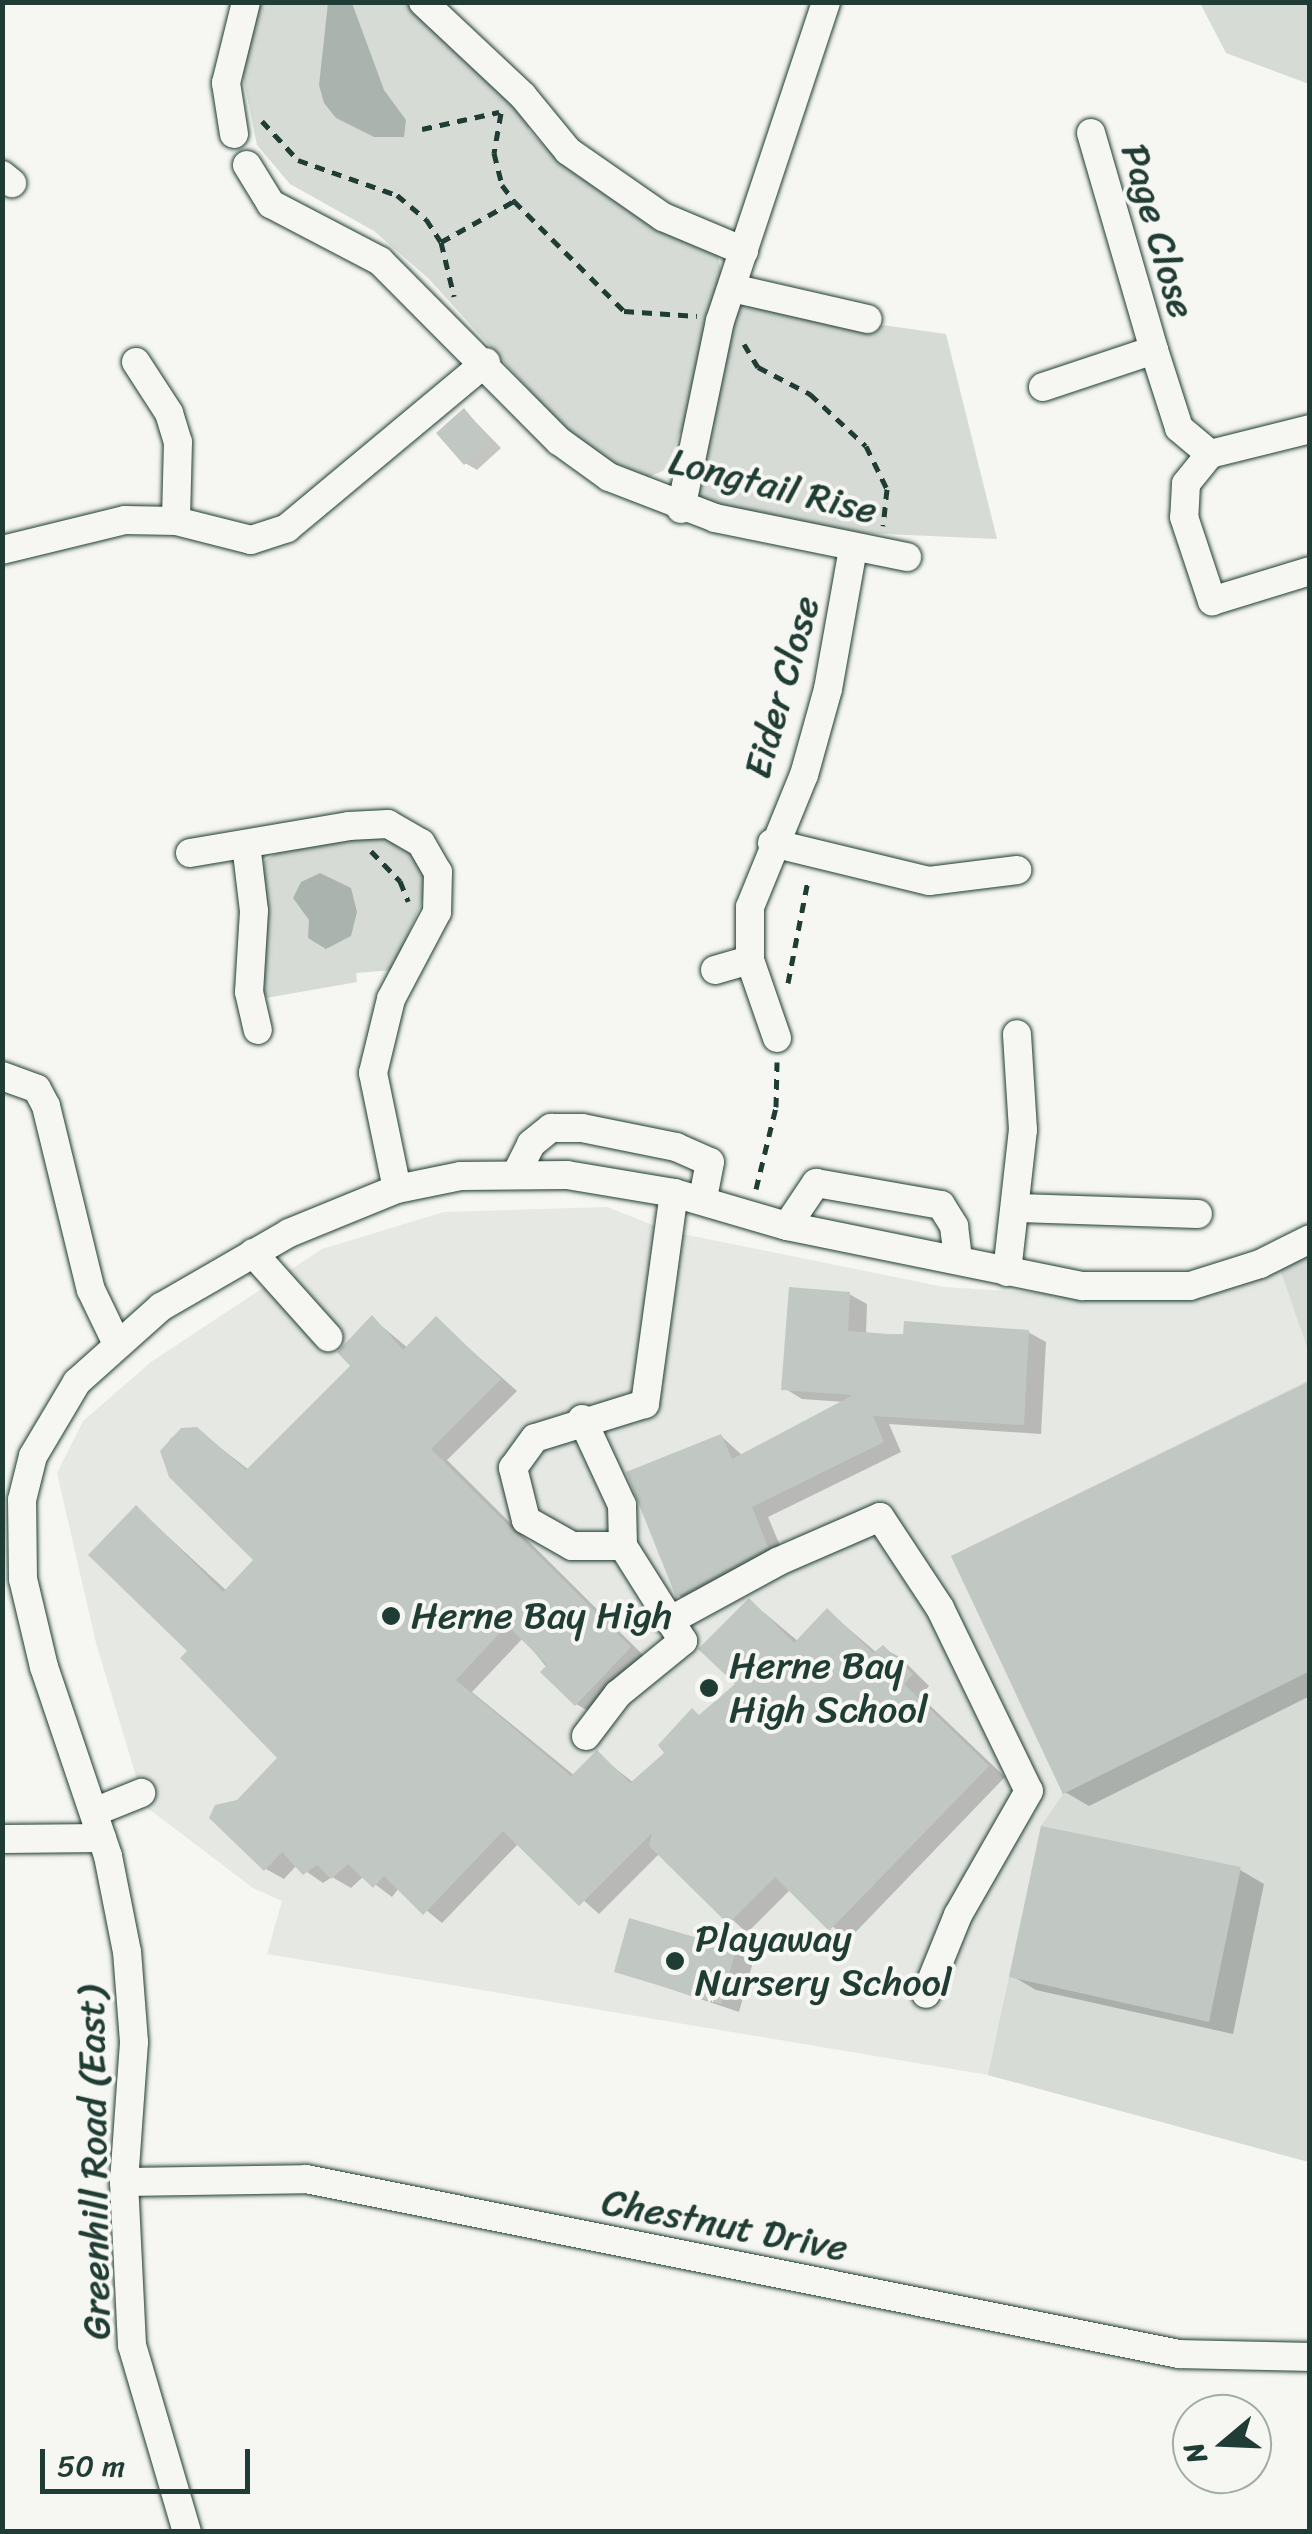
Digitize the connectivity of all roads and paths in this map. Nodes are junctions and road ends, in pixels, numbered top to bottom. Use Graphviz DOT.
graph roads {
  1 [pos="246,2"];
  2 [pos="826,2"];
  3 [pos="439,8"];
  4 [pos="512,104"];
  5 [pos="254,109"];
  6 [pos="422,128"];
  7 [pos="1090,133"];
  8 [pos="234,134"];
  9 [pos="248,165"];
  10 [pos="514,201"];
  11 [pos="440,242"];
  12 [pos="744,251"];
  13 [pos="732,288"];
  14 [pos="867,319"];
  15 [pos="720,321"];
  16 [pos="441,330"];
  17 [pos="1154,350"];
  18 [pos="136,362"];
  19 [pos="486,362"];
  20 [pos="1042,387"];
  21 [pos="1310,429"];
  22 [pos="1210,454"];
  23 [pos="681,509"];
  24 [pos="176,521"];
  25 [pos="2,550"];
  26 [pos="880,552"];
  27 [pos="1310,571"];
  28 [pos="772,843"];
  29 [pos="246,844"];
  30 [pos="368,848"];
  31 [pos="190,853"];
  32 [pos="813,853"];
  33 [pos="1017,870"];
  34 [pos="415,954"];
  35 [pos="750,960"];
  36 [pos="715,970"];
  37 [pos="258,1030"];
  38 [pos="1017,1034"];
  39 [pos="777,1038"];
  40 [pos="2,1076"];
  41 [pos="516,1172"];
  42 [pos="397,1190"];
  43 [pos="688,1195"];
  44 [pos="1018,1208"];
  45 [pos="749,1211"];
  46 [pos="1198,1214"];
  47 [pos="788,1226"];
  48 [pos="1310,1239"];
  49 [pos="254,1253"];
  50 [pos="958,1260"];
  51 [pos="1007,1272"];
  52 [pos="328,1337"];
  53 [pos="116,1342"];
  54 [pos="582,1419"];
  55 [pos="623,1546"];
  56 [pos="669,1621"];
  57 [pos="586,1736"];
  58 [pos="141,1794"];
  59 [pos="98,1825"];
  60 [pos="2,1839"];
  61 [pos="926,1994"];
  62 [pos="124,2182"];
  63 [pos="1310,2357"];
  64 [pos="187,2532"];
  1 -- 8 [label="street"];
  2 -- 12 [label="street"];
  3 -- 4 [label="street"];
  4 -- 6 [label="path"];
  4 -- 10 [label="path"];
  4 -- 12 [label="street"];
  5 -- 11 [label="path"];
  7 -- 17 [label="street, Page Close"];
  9 -- 16 [label="street, Longtail Rise"];
  10 -- 11 [label="path"];
  10 -- 15 [label="path"];
  11 -- 16 [label="path"];
  12 -- 13 [label="street"];
  13 -- 14 [label="street"];
  13 -- 15 [label="street"];
  15 -- 23 [label="street"];
  15 -- 26 [label="path"];
  16 -- 19 [label="street, Longtail Rise"];
  17 -- 20 [label="street"];
  17 -- 22 [label="street, Page Close"];
  18 -- 24 [label="street"];
  19 -- 23 [label="street, Longtail Rise"];
  19 -- 24 [label="street"];
  21 -- 22 [label="street"];
  22 -- 27 [label="street"];
  23 -- 26 [label="street, Longtail Rise"];
  24 -- 25 [label="street"];
  26 -- 28 [label="street, Eider Close"];
  28 -- 32 [label="street"];
  28 -- 35 [label="street, Eider Close"];
  29 -- 31 [label="street"];
  29 -- 34 [label="street"];
  29 -- 37 [label="street"];
  30 -- 34 [label="path"];
  32 -- 33 [label="street"];
  32 -- 39 [label="path"];
  34 -- 42 [label="street"];
  35 -- 36 [label="street"];
  35 -- 39 [label="street, Eider Close"];
  38 -- 44 [label="street"];
  39 -- 45 [label="path"];
  40 -- 53 [label="street"];
  41 -- 42 [label="street"];
  41 -- 43 [label="street"];
  41 -- 43 [label="street"];
  42 -- 49 [label="street"];
  43 -- 45 [label="street"];
  43 -- 54 [label="street"];
  44 -- 46 [label="street"];
  44 -- 51 [label="street"];
  45 -- 47 [label="street"];
  47 -- 50 [label="street"];
  47 -- 50 [label="street"];
  48 -- 51 [label="street"];
  49 -- 52 [label="street"];
  49 -- 53 [label="street"];
  50 -- 51 [label="street"];
  53 -- 59 [label="street, Greenhill Road (East)"];
  54 -- 55 [label="street"];
  54 -- 55 [label="street"];
  55 -- 56 [label="street"];
  56 -- 57 [label="street"];
  56 -- 61 [label="street"];
  58 -- 59 [label="street"];
  59 -- 60 [label="street"];
  59 -- 62 [label="street, Greenhill Road (East)"];
  62 -- 63 [label="street, Chestnut Drive"];
  62 -- 64 [label="street, Greenhill Road (East)"];
}
